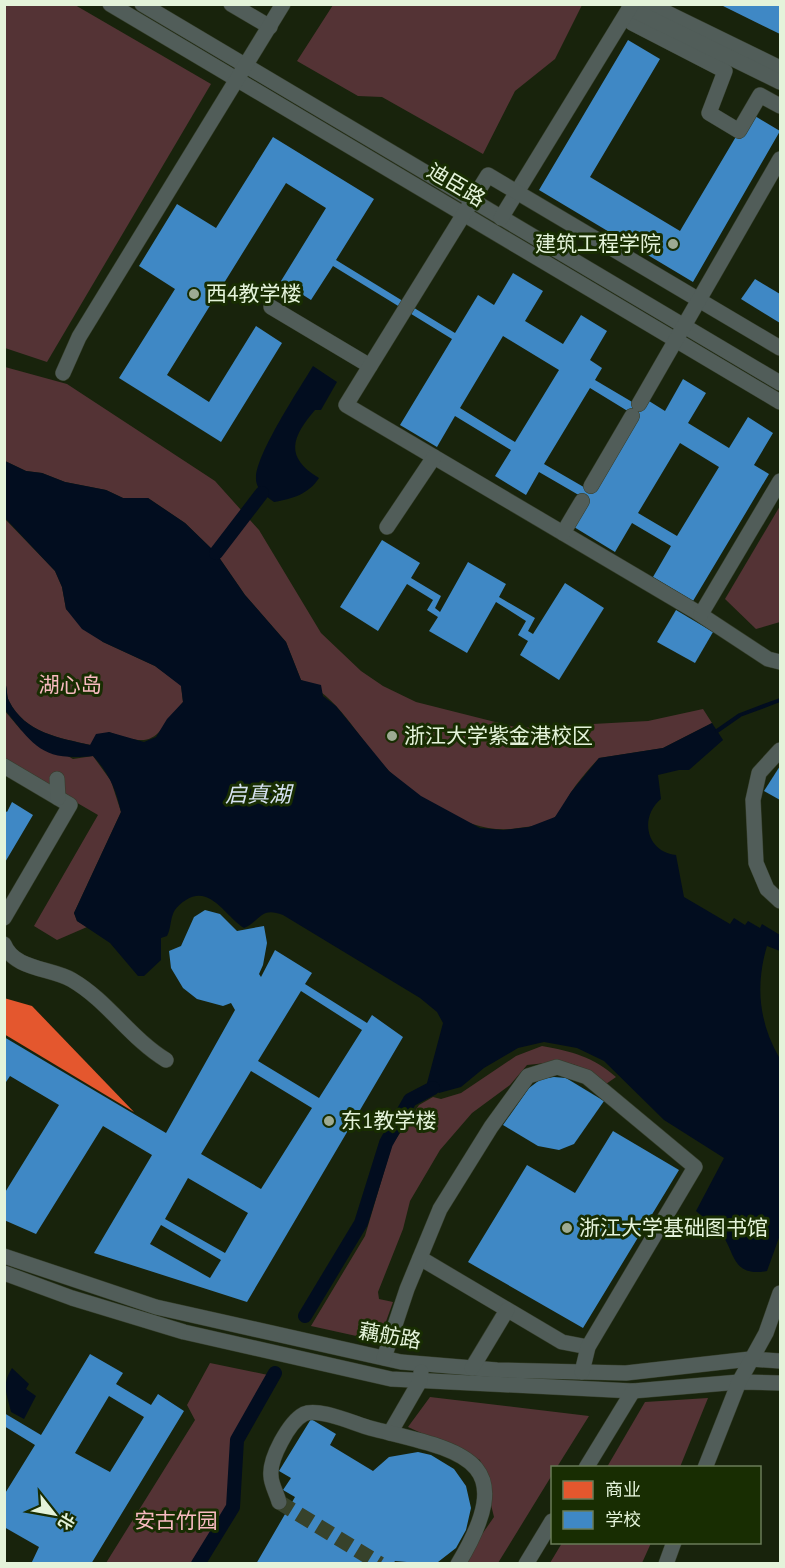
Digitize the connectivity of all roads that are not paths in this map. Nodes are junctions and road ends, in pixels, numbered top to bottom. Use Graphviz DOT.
graph roads {
  1 [pos="110,4"];
  2 [pos="142,4"];
  3 [pos="231,4"];
  4 [pos="283,4"];
  5 [pos="670,4"];
  6 [pos="638,7"];
  7 [pos="270,27"];
  8 [pos="780,59"];
  9 [pos="246,65"];
  10 [pos="780,68"];
  11 [pos="238,81"];
  12 [pos="780,82"];
  13 [pos="780,106"];
  14 [pos="780,159"];
  15 [pos="518,193"];
  16 [pos="468,208"];
  17 [pos="501,218"];
  18 [pos="698,300"];
  19 [pos="271,306"];
  20 [pos="678,333"];
  21 [pos="780,348"];
  22 [pos="370,366"];
  23 [pos="63,373"];
  24 [pos="780,383"];
  25 [pos="780,402"];
  26 [pos="434,457"];
  27 [pos="780,481"];
  28 [pos="591,486"];
  29 [pos="582,501"];
  30 [pos="387,527"];
  31 [pos="563,533"];
  32 [pos="701,614"];
  33 [pos="780,662"];
  34 [pos="780,750"];
  35 [pos="4,766"];
  36 [pos="57,779"];
  37 [pos="58,798"];
  38 [pos="780,901"];
  39 [pos="4,918"];
  40 [pos="4,944"];
  41 [pos="166,1060"];
  42 [pos="4,1256"];
  43 [pos="420,1258"];
  44 [pos="4,1273"];
  45 [pos="780,1293"];
  46 [pos="507,1310"];
  47 [pos="588,1347"];
  48 [pos="384,1358"];
  49 [pos="750,1359"];
  50 [pos="780,1361"];
  51 [pos="422,1364"];
  52 [pos="472,1368"];
  53 [pos="582,1372"];
  54 [pos="420,1381"];
  55 [pos="739,1382"];
  56 [pos="780,1383"];
  57 [pos="633,1391"];
  58 [pos="390,1433"];
  59 [pos="587,1466"];
  60 [pos="705,1466"];
  61 [pos="279,1502"];
  62 [pos="551,1523"];
  63 [pos="673,1544"];
  64 [pos="458,1563"];
  65 [pos="526,1563"];
  66 [pos="666,1563"];
  1 -- 11 [label="street, 迪臣路"];
  2 -- 9 [label="street, 迪臣路"];
  3 -- 7 [label="street"];
  4 -- 7 [label="street"];
  5 -- 8 [label="street"];
  6 -- 10 [label="street"];
  6 -- 12 [label="street"];
  6 -- 13 [label="street"];
  6 -- 15 [label="street"];
  7 -- 9 [label="street"];
  9 -- 11 [label="street"];
  9 -- 16 [label="street, 迪臣路"];
  11 -- 16 [label="street, 迪臣路"];
  11 -- 23 [label="street"];
  14 -- 18 [label="street"];
  15 -- 16 [label="street"];
  15 -- 17 [label="street"];
  15 -- 18 [label="street"];
  16 -- 17 [label="street, 迪臣路"];
  16 -- 20 [label="street, 迪臣路"];
  16 -- 22 [label="street"];
  17 -- 20 [label="street, 迪臣路"];
  18 -- 20 [label="street"];
  18 -- 21 [label="street"];
  19 -- 22 [label="street"];
  20 -- 24 [label="street, 迪臣路"];
  20 -- 25 [label="street, 迪臣路"];
  20 -- 28 [label="street"];
  22 -- 26 [label="street"];
  26 -- 30 [label="street"];
  26 -- 31 [label="street"];
  27 -- 32 [label="street"];
  29 -- 31 [label="street"];
  31 -- 32 [label="street"];
  32 -- 33 [label="street"];
  34 -- 38 [label="street"];
  35 -- 37 [label="street"];
  36 -- 37 [label="street"];
  37 -- 39 [label="street"];
  40 -- 41 [label="street"];
  42 -- 48 [label="street, 藕舫路"];
  43 -- 46 [label="street"];
  43 -- 47 [label="street"];
  43 -- 48 [label="street"];
  44 -- 54 [label="street, 藕舫路"];
  45 -- 49 [label="street"];
  46 -- 47 [label="street"];
  46 -- 52 [label="street"];
  47 -- 53 [label="street"];
  48 -- 51 [label="street, 藕舫路"];
  49 -- 50 [label="street, 藕舫路"];
  49 -- 53 [label="street, 藕舫路"];
  49 -- 55 [label="street"];
  51 -- 52 [label="street, 藕舫路"];
  51 -- 54 [label="street"];
  52 -- 53 [label="street, 藕舫路"];
  54 -- 57 [label="street, 藕舫路"];
  54 -- 58 [label="street"];
  55 -- 56 [label="street, 藕舫路"];
  55 -- 57 [label="street, 藕舫路"];
  55 -- 60 [label="street"];
  57 -- 59 [label="street"];
  58 -- 61 [label="street"];
  58 -- 64 [label="street"];
  62 -- 65 [label="street"];
  63 -- 66 [label="street"];
}
